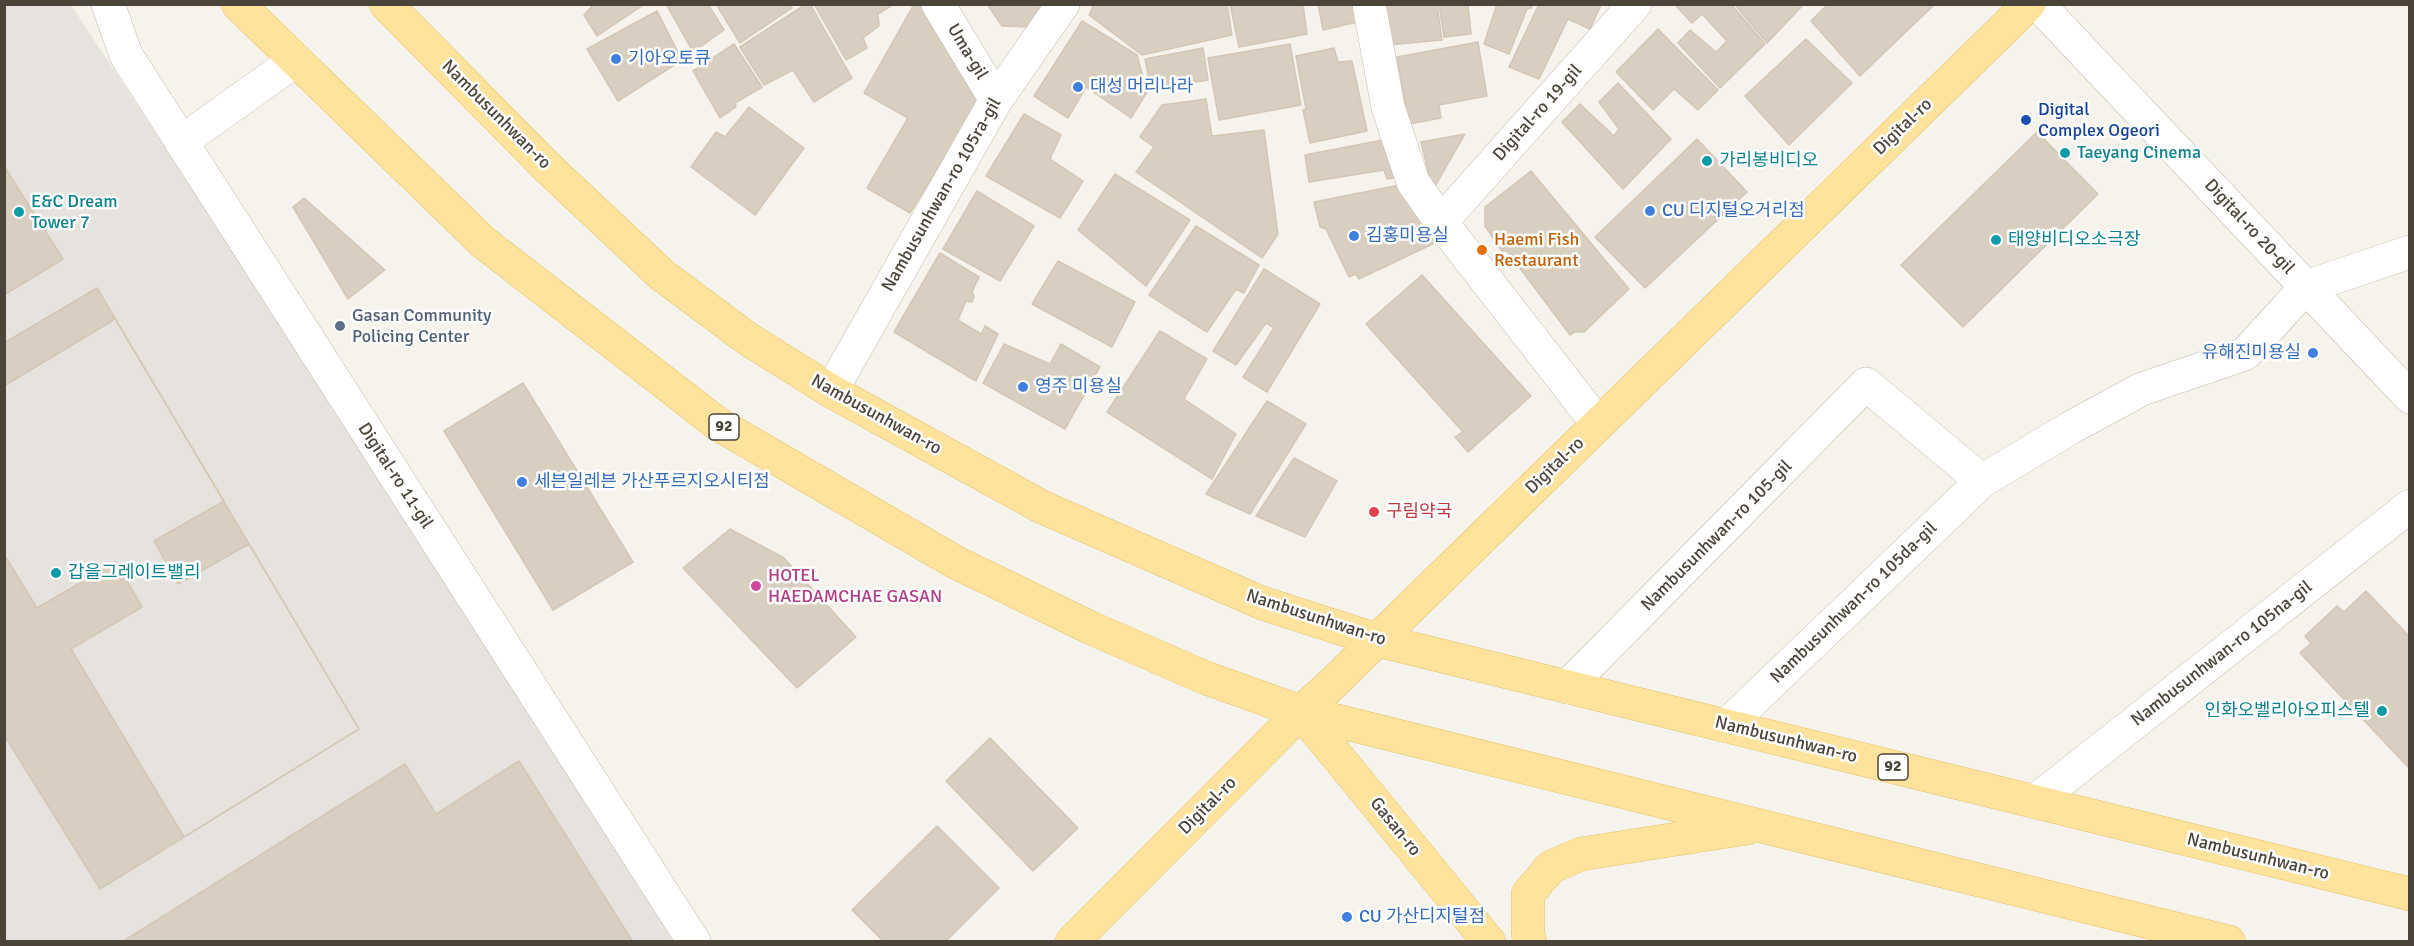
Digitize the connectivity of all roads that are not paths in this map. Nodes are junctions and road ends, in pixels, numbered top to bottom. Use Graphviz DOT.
graph roads {
  1 [pos="108,4"];
  2 [pos="238,4"];
  3 [pos="386,4"];
  4 [pos="938,4"];
  5 [pos="1063,4"];
  6 [pos="1368,4"];
  7 [pos="1635,4"];
  8 [pos="2029,4"];
  9 [pos="2038,4"];
  10 [pos="296,60"];
  11 [pos="996,100"];
  12 [pos="181,142"];
  13 [pos="1441,222"];
  14 [pos="2409,252"];
  15 [pos="2306,287"];
  16 [pos="831,391"];
  17 [pos="2409,397"];
  18 [pos="1598,424"];
  19 [pos="1982,481"];
  20 [pos="2409,506"];
  21 [pos="1377,640"];
  22 [pos="1567,687"];
  23 [pos="1301,712"];
  24 [pos="1726,726"];
  25 [pos="2034,802"];
  26 [pos="1762,826"];
  27 [pos="2409,893"];
  28 [pos="1082,938"];
  29 [pos="694,942"];
  30 [pos="1489,942"];
  31 [pos="1530,942"];
  32 [pos="2229,942"];
  1 -- 12 [label="street, Digital-ro 11-gil"];
  2 -- 10 [label="main road, 92"];
  3 -- 16 [label="main road, Nambusunhwan-ro / 92"];
  4 -- 11 [label="street, Uma-gil"];
  5 -- 11 [label="street, Nambusunhwan-ro 105ra-gil"];
  6 -- 13 [label="street"];
  7 -- 13 [label="street, Digital-ro 19-gil"];
  8 -- 18 [label="main road, Digital-ro"];
  9 -- 15 [label="street, Digital-ro 20-gil"];
  10 -- 12 [label="street"];
  10 -- 23 [label="main road, 92"];
  11 -- 16 [label="street, Nambusunhwan-ro 105ra-gil"];
  12 -- 29 [label="street, Digital-ro 11-gil"];
  13 -- 18 [label="street"];
  14 -- 15 [label="street"];
  15 -- 17 [label="street, Digital-ro 20-gil"];
  15 -- 19 [label="street, Nambusunhwan-ro 105da-gil"];
  16 -- 21 [label="main road, Nambusunhwan-ro / 92"];
  18 -- 21 [label="main road, Digital-ro"];
  19 -- 22 [label="street, Nambusunhwan-ro 105-gil"];
  19 -- 24 [label="street, Nambusunhwan-ro 105da-gil"];
  20 -- 25 [label="street, Nambusunhwan-ro 105na-gil"];
  21 -- 22 [label="main road, Nambusunhwan-ro / 92"];
  21 -- 23 [label="main road, Digital-ro"];
  22 -- 24 [label="main road, Nambusunhwan-ro / 92"];
  23 -- 26 [label="main road, 92"];
  23 -- 28 [label="main road, Digital-ro"];
  23 -- 30 [label="main road, Gasan-ro"];
  24 -- 25 [label="main road, Nambusunhwan-ro / 92"];
  25 -- 27 [label="main road, Nambusunhwan-ro / 92"];
  26 -- 31 [label="main road"];
  26 -- 32 [label="main road, 92"];
}
